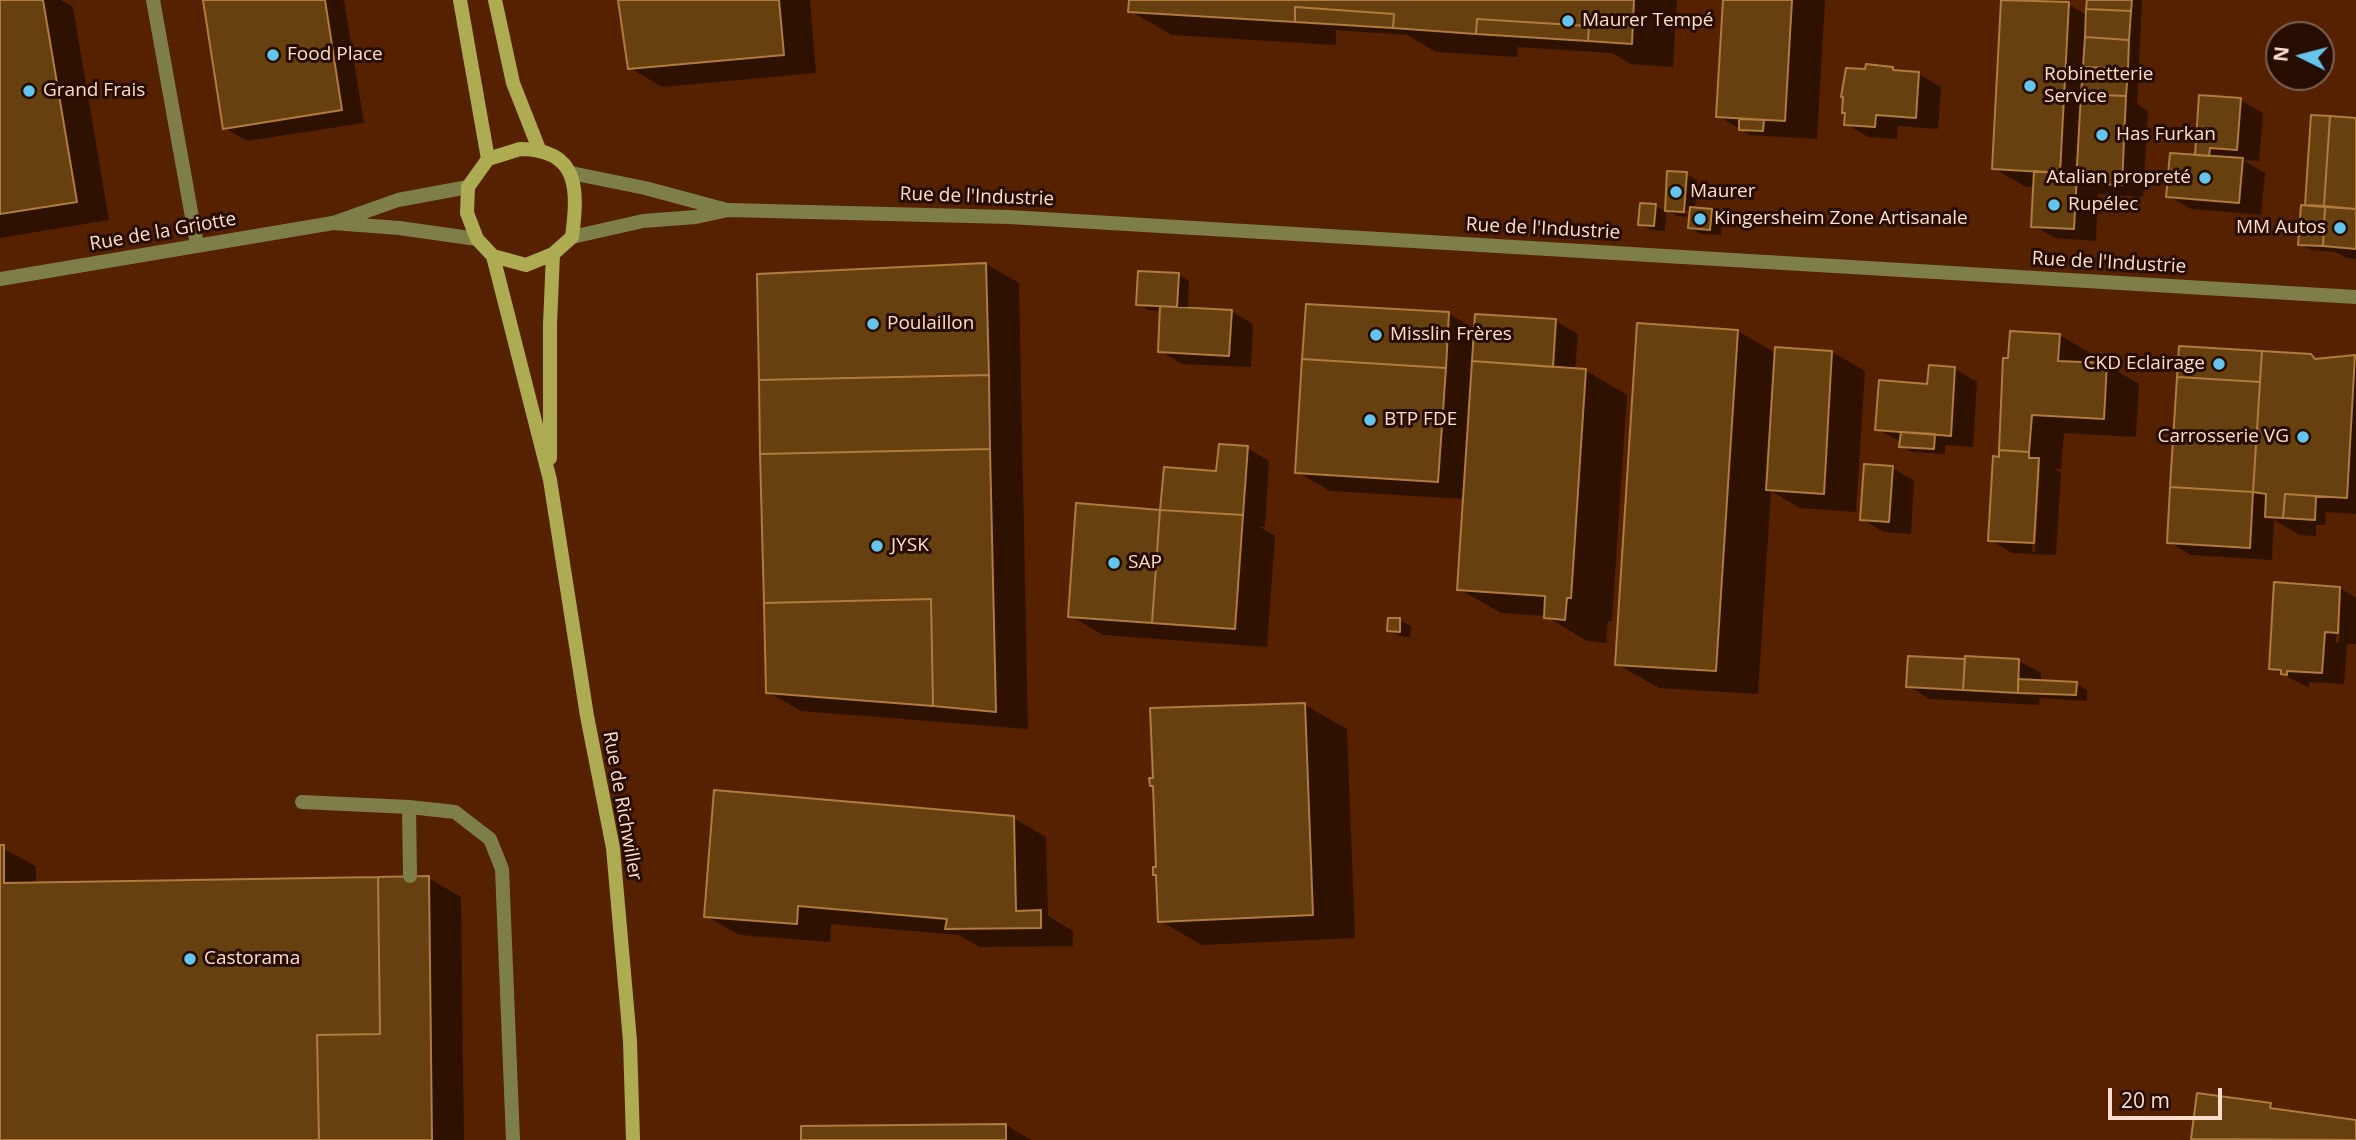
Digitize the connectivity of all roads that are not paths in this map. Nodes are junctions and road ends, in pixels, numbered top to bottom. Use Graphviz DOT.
graph roads {
  1 [pos="153,0"];
  2 [pos="460,0"];
  3 [pos="495,0"];
  4 [pos="539,149"];
  5 [pos="488,159"];
  6 [pos="571,173"];
  7 [pos="468,187"];
  8 [pos="728,210"];
  9 [pos="333,223"];
  10 [pos="572,237"];
  11 [pos="477,239"];
  12 [pos="197,245"];
  13 [pos="553,254"];
  14 [pos="493,256"];
  15 [pos="0,279"];
  16 [pos="2356,297"];
  17 [pos="550,480"];
  18 [pos="302,802"];
  19 [pos="409,807"];
  20 [pos="410,876"];
  21 [pos="513,1140"];
  22 [pos="633,1140"];
  1 -- 12 [label="street"];
  2 -- 5 [label="main road"];
  3 -- 4 [label="main road"];
  4 -- 5 [label="main road"];
  4 -- 6 [label="main road"];
  5 -- 7 [label="main road"];
  6 -- 8 [label="street, Rue de l'Industrie"];
  6 -- 10 [label="main road"];
  7 -- 9 [label="street, Rue de la Griotte"];
  7 -- 11 [label="main road"];
  8 -- 10 [label="street, Rue de l'Industrie"];
  8 -- 16 [label="street, Rue de l'Industrie"];
  9 -- 11 [label="street, Rue de la Griotte"];
  9 -- 12 [label="street, Rue de la Griotte"];
  10 -- 13 [label="main road"];
  11 -- 14 [label="main road"];
  12 -- 15 [label="street, Rue de la Griotte"];
  13 -- 14 [label="main road"];
  13 -- 17 [label="main road, Rue de Richwiller"];
  14 -- 17 [label="main road, Rue de Richwiller"];
  17 -- 22 [label="main road, Rue de Richwiller"];
  18 -- 19 [label="street"];
  19 -- 20 [label="street"];
  19 -- 21 [label="street"];
}
